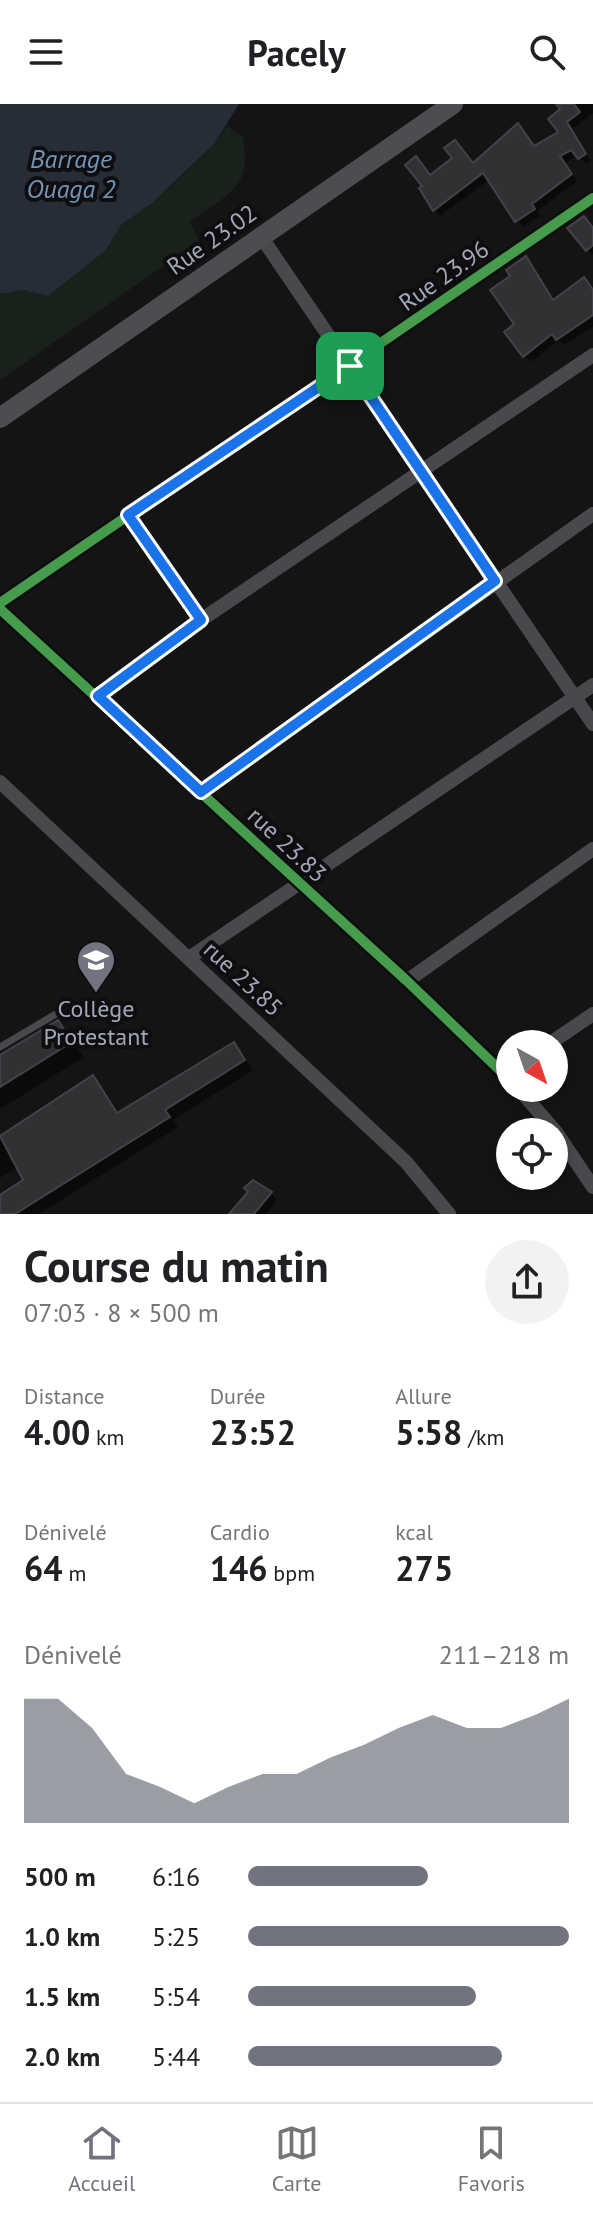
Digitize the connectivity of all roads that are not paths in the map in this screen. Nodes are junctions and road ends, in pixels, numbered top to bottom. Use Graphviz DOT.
graph roads {
  1 [pos="453,104"];
  2 [pos="593,198"];
  3 [pos="262,238"];
  4 [pos="593,355"];
  5 [pos="350,366"];
  6 [pos="0,418"];
  7 [pos="420,472"];
  8 [pos="593,514"];
  9 [pos="128,515"];
  10 [pos="495,581"];
  11 [pos="0,603"];
  12 [pos="0,609"];
  13 [pos="201,620"];
  14 [pos="593,685"];
  15 [pos="98,696"];
  16 [pos="575,697"];
  17 [pos="593,724"];
  18 [pos="0,782"];
  19 [pos="201,792"];
  20 [pos="593,849"];
  21 [pos="300,885"];
  22 [pos="189,958"];
  23 [pos="407,981"];
  24 [pos="61,1011"];
  25 [pos="593,1014"];
  26 [pos="568,1031"];
  27 [pos="0,1047"];
  28 [pos="496,1064"];
  29 [pos="530,1102"];
  30 [pos="588,1167"];
  31 [pos="593,1187"];
  32 [pos="449,1214"];
  1 -- 3 [label="street, Rue 23.02"];
  2 -- 5 [label="street, Rue 23.96"];
  3 -- 5 [label="street"];
  3 -- 6 [label="street, Rue 23.02"];
  4 -- 7 [label="street"];
  5 -- 7 [label="street"];
  5 -- 9 [label="street, Rue 23.96"];
  7 -- 10 [label="street"];
  7 -- 13 [label="street"];
  8 -- 10 [label="street"];
  9 -- 11 [label="street, Rue 23.96"];
  9 -- 13 [label="street"];
  10 -- 16 [label="street"];
  10 -- 19 [label="street"];
  12 -- 15 [label="street, rue 23.83"];
  13 -- 15 [label="street"];
  14 -- 16 [label="street"];
  15 -- 19 [label="street, rue 23.83"];
  16 -- 17 [label="street"];
  16 -- 21 [label="street"];
  18 -- 22 [label="street, rue 23.85"];
  19 -- 21 [label="street, rue 23.83"];
  20 -- 23 [label="street"];
  21 -- 22 [label="street"];
  21 -- 23 [label="street, rue 23.83"];
  22 -- 32 [label="street, rue 23.85"];
  23 -- 28 [label="street, rue 23.83"];
  24 -- 27 [label="lane"];
  25 -- 26 [label="street"];
  29 -- 30 [label="street"];
  30 -- 31 [label="street"];
}
